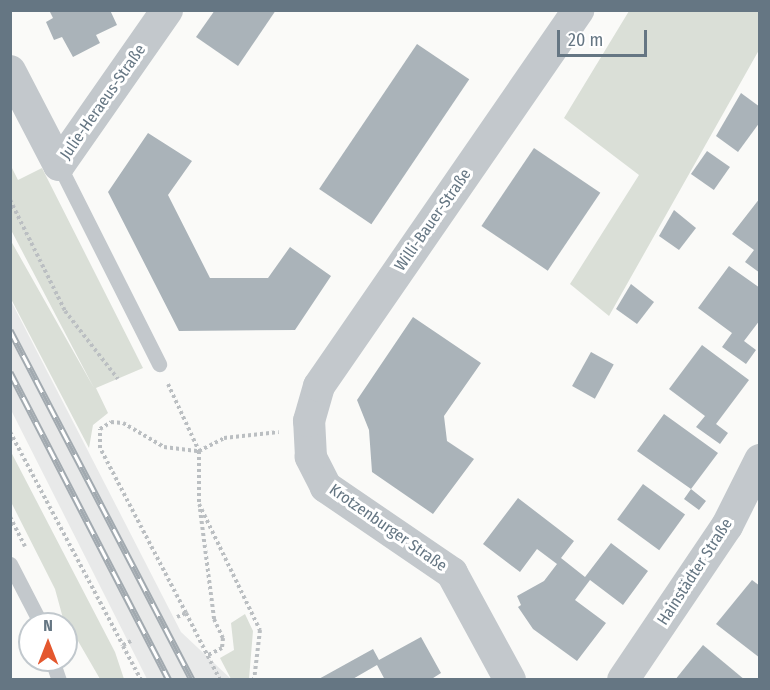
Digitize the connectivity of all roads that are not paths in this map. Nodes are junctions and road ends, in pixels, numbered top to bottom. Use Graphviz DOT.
graph roads {
  1 [pos="167,10"];
  2 [pos="578,10"];
  3 [pos="10,71"];
  4 [pos="59,165"];
  5 [pos="159,364"];
  6 [pos="309,438"];
  7 [pos="759,460"];
  8 [pos="10,564"];
  9 [pos="35,612"];
  10 [pos="510,680"];
  11 [pos="623,680"];
  1 -- 4 [label="street, Julie-Heraeus-Straße"];
  2 -- 6 [label="street, Willi-Bauer-Straße"];
  3 -- 4 [label="street, Julie-Heraeus-Straße"];
  4 -- 5 [label="lane"];
  6 -- 10 [label="street, Krotzenburger Straße"];
  7 -- 11 [label="street, Hainstädter Straße"];
  8 -- 9 [label="lane"];
}
